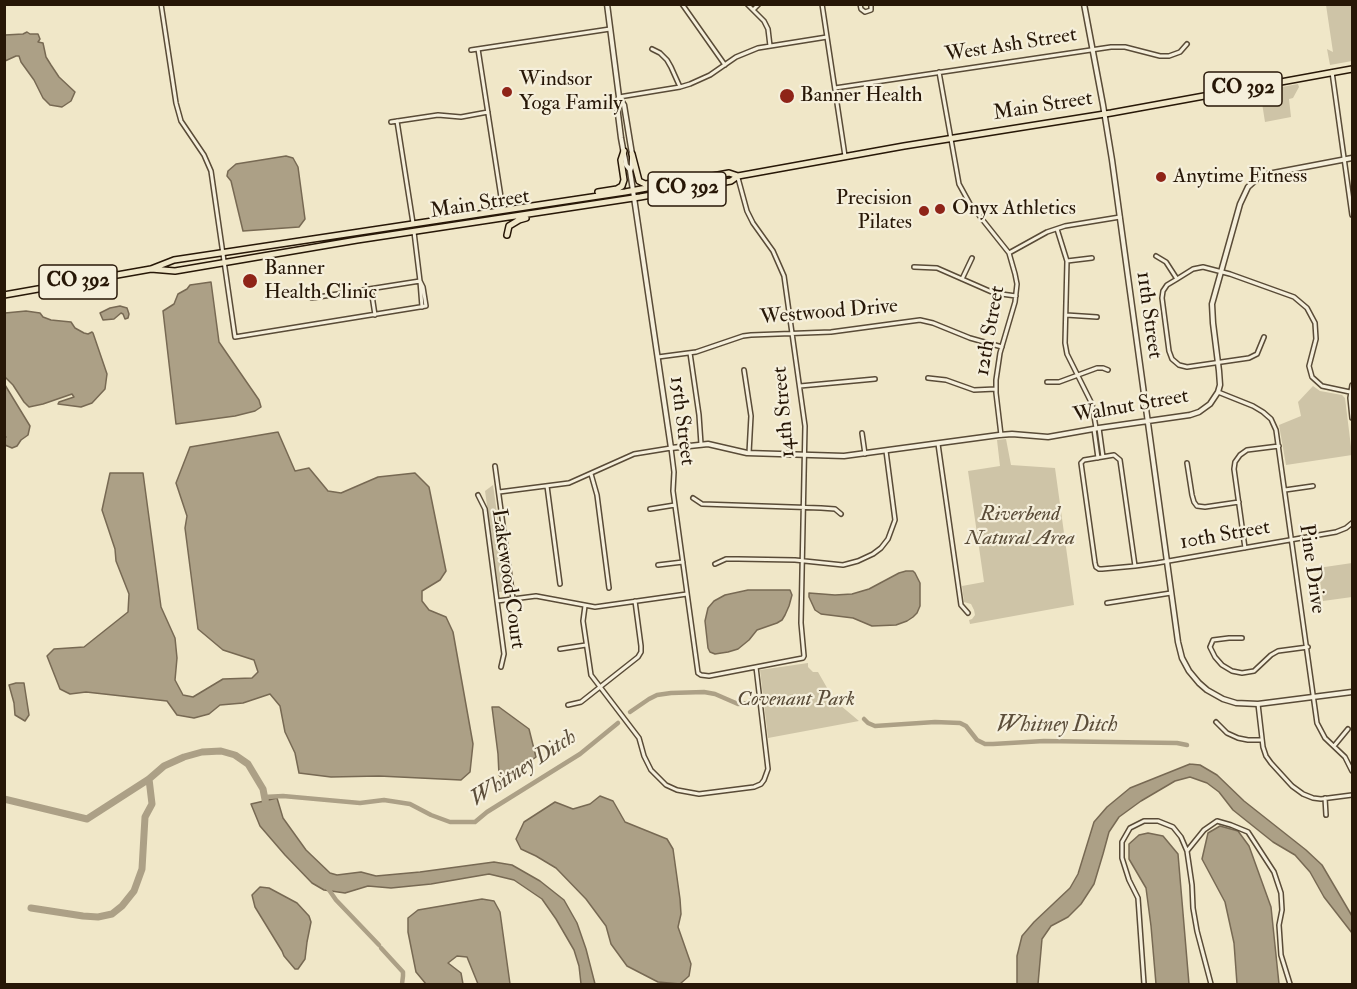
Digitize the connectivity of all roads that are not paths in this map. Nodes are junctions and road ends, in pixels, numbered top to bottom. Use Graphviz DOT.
graph roads {
  1 [pos="162,4"];
  2 [pos="607,4"];
  3 [pos="682,4"];
  4 [pos="747,4"];
  5 [pos="759,4"];
  6 [pos="822,4"];
  7 [pos="860,4"];
  8 [pos="872,4"];
  9 [pos="1084,4"];
  10 [pos="753,10"];
  11 [pos="610,29"];
  12 [pos="827,38"];
  13 [pos="1187,44"];
  14 [pos="770,46"];
  15 [pos="478,49"];
  16 [pos="652,49"];
  17 [pos="1093,49"];
  18 [pos="471,50"];
  19 [pos="724,65"];
  20 [pos="1353,69"];
  21 [pos="939,72"];
  22 [pos="1332,72"];
  23 [pos="680,87"];
  24 [pos="835,88"];
  25 [pos="619,97"];
  26 [pos="488,112"];
  27 [pos="1104,113"];
  28 [pos="397,121"];
  29 [pos="391,122"];
  30 [pos="951,138"];
  31 [pos="624,151"];
  32 [pos="632,154"];
  33 [pos="845,156"];
  34 [pos="1353,158"];
  35 [pos="1345,159"];
  36 [pos="630,171"];
  37 [pos="738,176"];
  38 [pos="684,181"];
  39 [pos="633,190"];
  40 [pos="583,198"];
  41 [pos="634,198"];
  42 [pos="551,203"];
  43 [pos="504,210"];
  44 [pos="552,211"];
  45 [pos="1353,215"];
  46 [pos="1120,217"];
  47 [pos="452,218"];
  48 [pos="503,218"];
  49 [pos="413,224"];
  50 [pos="468,224"];
  51 [pos="1057,229"];
  52 [pos="414,232"];
  53 [pos="507,235"];
  54 [pos="357,240"];
  55 [pos="223,253"];
  56 [pos="1009,253"];
  57 [pos="1156,256"];
  58 [pos="972,258"];
  59 [pos="1092,258"];
  60 [pos="1067,261"];
  61 [pos="225,263"];
  62 [pos="914,267"];
  63 [pos="151,269"];
  64 [pos="1221,272"];
  65 [pos="962,279"];
  66 [pos="1177,279"];
  67 [pos="420,281"];
  68 [pos="371,289"];
  69 [pos="4,296"];
  70 [pos="1016,296"];
  71 [pos="312,298"];
  72 [pos="375,315"];
  73 [pos="1066,315"];
  74 [pos="1097,316"];
  75 [pos="792,333"];
  76 [pos="1264,338"];
  77 [pos="1002,347"];
  78 [pos="690,353"];
  79 [pos="658,357"];
  80 [pos="1218,363"];
  81 [pos="744,370"];
  82 [pos="1108,370"];
  83 [pos="1077,375"];
  84 [pos="928,378"];
  85 [pos="874,379"];
  86 [pos="1047,382"];
  87 [pos="1353,385"];
  88 [pos="800,386"];
  89 [pos="996,389"];
  90 [pos="1350,392"];
  91 [pos="1218,393"];
  92 [pos="1353,418"];
  93 [pos="1148,421"];
  94 [pos="1096,428"];
  95 [pos="862,433"];
  96 [pos="1001,435"];
  97 [pos="701,444"];
  98 [pos="938,444"];
  99 [pos="1279,446"];
  100 [pos="671,448"];
  101 [pos="886,451"];
  102 [pos="749,453"];
  103 [pos="865,453"];
  104 [pos="806,455"];
  105 [pos="1103,457"];
  106 [pos="1098,458"];
  107 [pos="1187,463"];
  108 [pos="495,466"];
  109 [pos="591,474"];
  110 [pos="547,486"];
  111 [pos="1313,486"];
  112 [pos="1285,490"];
  113 [pos="499,492"];
  114 [pos="478,495"];
  115 [pos="693,498"];
  116 [pos="1239,502"];
  117 [pos="675,505"];
  118 [pos="1196,505"];
  119 [pos="804,507"];
  120 [pos="650,508"];
  121 [pos="1193,509"];
  122 [pos="841,514"];
  123 [pos="1353,523"];
  124 [pos="1292,540"];
  125 [pos="1245,548"];
  126 [pos="803,561"];
  127 [pos="1167,561"];
  128 [pos="682,562"];
  129 [pos="715,564"];
  130 [pos="658,565"];
  131 [pos="1135,566"];
  132 [pos="1097,568"];
  133 [pos="1094,574"];
  134 [pos="560,584"];
  135 [pos="609,588"];
  136 [pos="1171,593"];
  137 [pos="687,594"];
  138 [pos="513,598"];
  139 [pos="497,601"];
  140 [pos="635,601"];
  141 [pos="1107,603"];
  142 [pos="585,606"];
  143 [pos="968,613"];
  144 [pos="1242,638"];
  145 [pos="586,645"];
  146 [pos="1308,647"];
  147 [pos="560,649"];
  148 [pos="501,667"];
  149 [pos="756,667"];
  150 [pos="600,687"];
  151 [pos="1353,692"];
  152 [pos="1313,697"];
  153 [pos="1258,704"];
  154 [pos="568,705"];
  155 [pos="1216,723"];
  156 [pos="1348,729"];
  157 [pos="1262,740"];
  158 [pos="1334,746"];
  159 [pos="1353,771"];
  160 [pos="1353,795"];
  161 [pos="1325,798"];
  162 [pos="1326,815"];
  163 [pos="1187,851"];
  164 [pos="1144,984"];
  165 [pos="1211,984"];
  166 [pos="1290,984"];
  1 -- 55 [label="street"];
  2 -- 11 [label="street"];
  3 -- 19 [label="street"];
  4 -- 10 [label="street"];
  5 -- 10 [label="street"];
  6 -- 12 [label="street"];
  7 -- 8 [label="street"];
  9 -- 17 [label="street, 11th Street"];
  10 -- 14 [label="street"];
  11 -- 15 [label="street"];
  11 -- 25 [label="street"];
  12 -- 14 [label="street"];
  12 -- 24 [label="street"];
  13 -- 17 [label="street, West Ash Street"];
  14 -- 19 [label="street"];
  15 -- 18 [label="street"];
  15 -- 26 [label="street"];
  16 -- 23 [label="street"];
  17 -- 21 [label="street, West Ash Street"];
  17 -- 27 [label="street, 11th Street"];
  19 -- 23 [label="street"];
  20 -- 22 [label="main road, Main Street / CO 392"];
  21 -- 24 [label="street, West Ash Street"];
  21 -- 30 [label="street, 12th Street"];
  22 -- 27 [label="main road, Main Street / CO 392"];
  22 -- 35 [label="street"];
  23 -- 25 [label="street"];
  24 -- 33 [label="street"];
  25 -- 31 [label="street, 15th Street"];
  25 -- 32 [label="street, 15th Street"];
  26 -- 28 [label="street"];
  26 -- 43 [label="street"];
  27 -- 30 [label="main road, Main Street / CO 392"];
  27 -- 46 [label="street, 11th Street"];
  28 -- 29 [label="street"];
  28 -- 49 [label="street"];
  30 -- 33 [label="main road, Main Street / CO 392"];
  30 -- 56 [label="street, 12th Street"];
  31 -- 36 [label="street, 15th Street"];
  31 -- 40 [label="main road"];
  32 -- 36 [label="street, 15th Street"];
  32 -- 38 [label="main road"];
  33 -- 37 [label="main road, Main Street / CO 392"];
  34 -- 35 [label="street, Walnut Street"];
  35 -- 45 [label="street"];
  35 -- 64 [label="street, Walnut Street"];
  36 -- 39 [label="street, 15th Street"];
  37 -- 38 [label="main road, Main Street / CO 392"];
  37 -- 41 [label="main road, Main Street / CO 392"];
  37 -- 75 [label="street, 14th Street"];
  38 -- 39 [label="main road, Main Street / CO 392"];
  39 -- 40 [label="main road, Main Street / CO 392"];
  39 -- 41 [label="street, 15th Street"];
  40 -- 42 [label="main road, Main Street / CO 392"];
  41 -- 44 [label="main road, Main Street / CO 392"];
  41 -- 79 [label="street, 15th Street"];
  42 -- 43 [label="main road, Main Street / CO 392"];
  42 -- 48 [label="main road"];
  43 -- 47 [label="main road, Main Street / CO 392"];
  43 -- 50 [label="main road"];
  44 -- 48 [label="main road, Main Street / CO 392"];
  44 -- 53 [label="main road"];
  46 -- 51 [label="street"];
  46 -- 93 [label="street, 11th Street"];
  47 -- 49 [label="main road, Main Street / CO 392"];
  47 -- 52 [label="main road"];
  48 -- 50 [label="main road, Main Street / CO 392"];
  49 -- 54 [label="main road"];
  49 -- 55 [label="main road, Main Street / CO 392"];
  50 -- 52 [label="main road, Main Street / CO 392"];
  51 -- 56 [label="street"];
  51 -- 60 [label="street"];
  52 -- 54 [label="main road, Main Street / CO 392"];
  52 -- 67 [label="street"];
  54 -- 61 [label="main road, Main Street / CO 392"];
  55 -- 61 [label="street"];
  55 -- 63 [label="main road, CO 392"];
  56 -- 70 [label="street, 12th Street"];
  57 -- 66 [label="street"];
  58 -- 65 [label="street"];
  59 -- 60 [label="street"];
  60 -- 73 [label="street"];
  61 -- 63 [label="main road, CO 392"];
  61 -- 72 [label="street"];
  62 -- 65 [label="street"];
  63 -- 69 [label="main road, CO 392"];
  64 -- 66 [label="street"];
  64 -- 80 [label="street, Walnut Street"];
  64 -- 90 [label="street"];
  65 -- 70 [label="street"];
  66 -- 80 [label="street"];
  67 -- 68 [label="street"];
  67 -- 72 [label="street"];
  68 -- 71 [label="street"];
  68 -- 72 [label="street"];
  70 -- 77 [label="street, 12th Street"];
  73 -- 74 [label="street"];
  73 -- 83 [label="street"];
  75 -- 77 [label="street, Westwood Drive"];
  75 -- 78 [label="street, Westwood Drive"];
  75 -- 88 [label="street, 14th Street"];
  76 -- 80 [label="street"];
  77 -- 89 [label="street, 12th Street"];
  78 -- 79 [label="street, Westwood Drive"];
  78 -- 97 [label="street"];
  79 -- 100 [label="street, 15th Street"];
  80 -- 91 [label="street, Walnut Street"];
  81 -- 102 [label="street"];
  82 -- 83 [label="street"];
  83 -- 86 [label="street"];
  83 -- 94 [label="street"];
  84 -- 89 [label="street"];
  85 -- 88 [label="street"];
  87 -- 90 [label="street"];
  88 -- 104 [label="street, 14th Street"];
  89 -- 96 [label="street, 12th Street"];
  90 -- 92 [label="street"];
  91 -- 93 [label="street, Walnut Street"];
  91 -- 99 [label="street, Pine Drive"];
  93 -- 94 [label="street, Walnut Street"];
  93 -- 127 [label="street, 11th Street"];
  94 -- 96 [label="street, Walnut Street"];
  94 -- 105 [label="street"];
  94 -- 106 [label="street"];
  95 -- 103 [label="street"];
  96 -- 98 [label="street, Walnut Street"];
  97 -- 100 [label="street, Walnut Street"];
  97 -- 102 [label="street, Walnut Street"];
  98 -- 101 [label="street, Walnut Street"];
  98 -- 143 [label="street"];
  99 -- 112 [label="street, Pine Drive"];
  99 -- 116 [label="street"];
  100 -- 109 [label="street, Walnut Street"];
  100 -- 117 [label="street, 15th Street"];
  101 -- 103 [label="street, Walnut Street"];
  101 -- 126 [label="street"];
  102 -- 104 [label="street, Walnut Street"];
  103 -- 104 [label="street, Walnut Street"];
  104 -- 119 [label="street, 14th Street"];
  105 -- 106 [label="street"];
  105 -- 131 [label="street"];
  106 -- 132 [label="street"];
  107 -- 118 [label="street"];
  108 -- 113 [label="street"];
  109 -- 110 [label="street, Walnut Street"];
  109 -- 135 [label="street"];
  110 -- 113 [label="street, Walnut Street"];
  110 -- 134 [label="street"];
  111 -- 112 [label="street"];
  112 -- 124 [label="street, Pine Drive"];
  113 -- 138 [label="street"];
  114 -- 139 [label="street, Lakewood Court"];
  115 -- 119 [label="street"];
  116 -- 118 [label="street"];
  116 -- 125 [label="street"];
  117 -- 120 [label="street"];
  117 -- 128 [label="street, 15th Street"];
  118 -- 121 [label="street"];
  119 -- 122 [label="street"];
  119 -- 126 [label="street, 14th Street"];
  123 -- 124 [label="street, 10th Street"];
  124 -- 125 [label="street, 10th Street"];
  124 -- 146 [label="street, Pine Drive"];
  125 -- 127 [label="street, 10th Street"];
  126 -- 129 [label="street"];
  126 -- 149 [label="street, 14th Street"];
  127 -- 131 [label="street, 10th Street"];
  127 -- 136 [label="street, 11th Street"];
  128 -- 130 [label="street"];
  128 -- 137 [label="street, 15th Street"];
  131 -- 132 [label="street, 10th Street"];
  132 -- 133 [label="street"];
  136 -- 141 [label="street"];
  136 -- 153 [label="street, 11th Street"];
  137 -- 140 [label="street"];
  137 -- 149 [label="street, 15th Street"];
  138 -- 139 [label="street"];
  138 -- 142 [label="street"];
  139 -- 148 [label="street, Lakewood Court"];
  140 -- 142 [label="street"];
  140 -- 150 [label="street"];
  142 -- 145 [label="street"];
  144 -- 146 [label="street"];
  145 -- 147 [label="street"];
  145 -- 150 [label="street"];
  146 -- 152 [label="street, Pine Drive"];
  149 -- 150 [label="street"];
  150 -- 154 [label="street"];
  151 -- 152 [label="street, 11th Street"];
  152 -- 153 [label="street, 11th Street"];
  152 -- 158 [label="street, Pine Drive"];
  153 -- 157 [label="street"];
  155 -- 157 [label="street"];
  156 -- 158 [label="street"];
  157 -- 161 [label="street"];
  158 -- 159 [label="street, Pine Drive"];
  160 -- 161 [label="street"];
  161 -- 162 [label="street"];
  163 -- 164 [label="street"];
  163 -- 165 [label="street"];
  163 -- 166 [label="street"];
}
